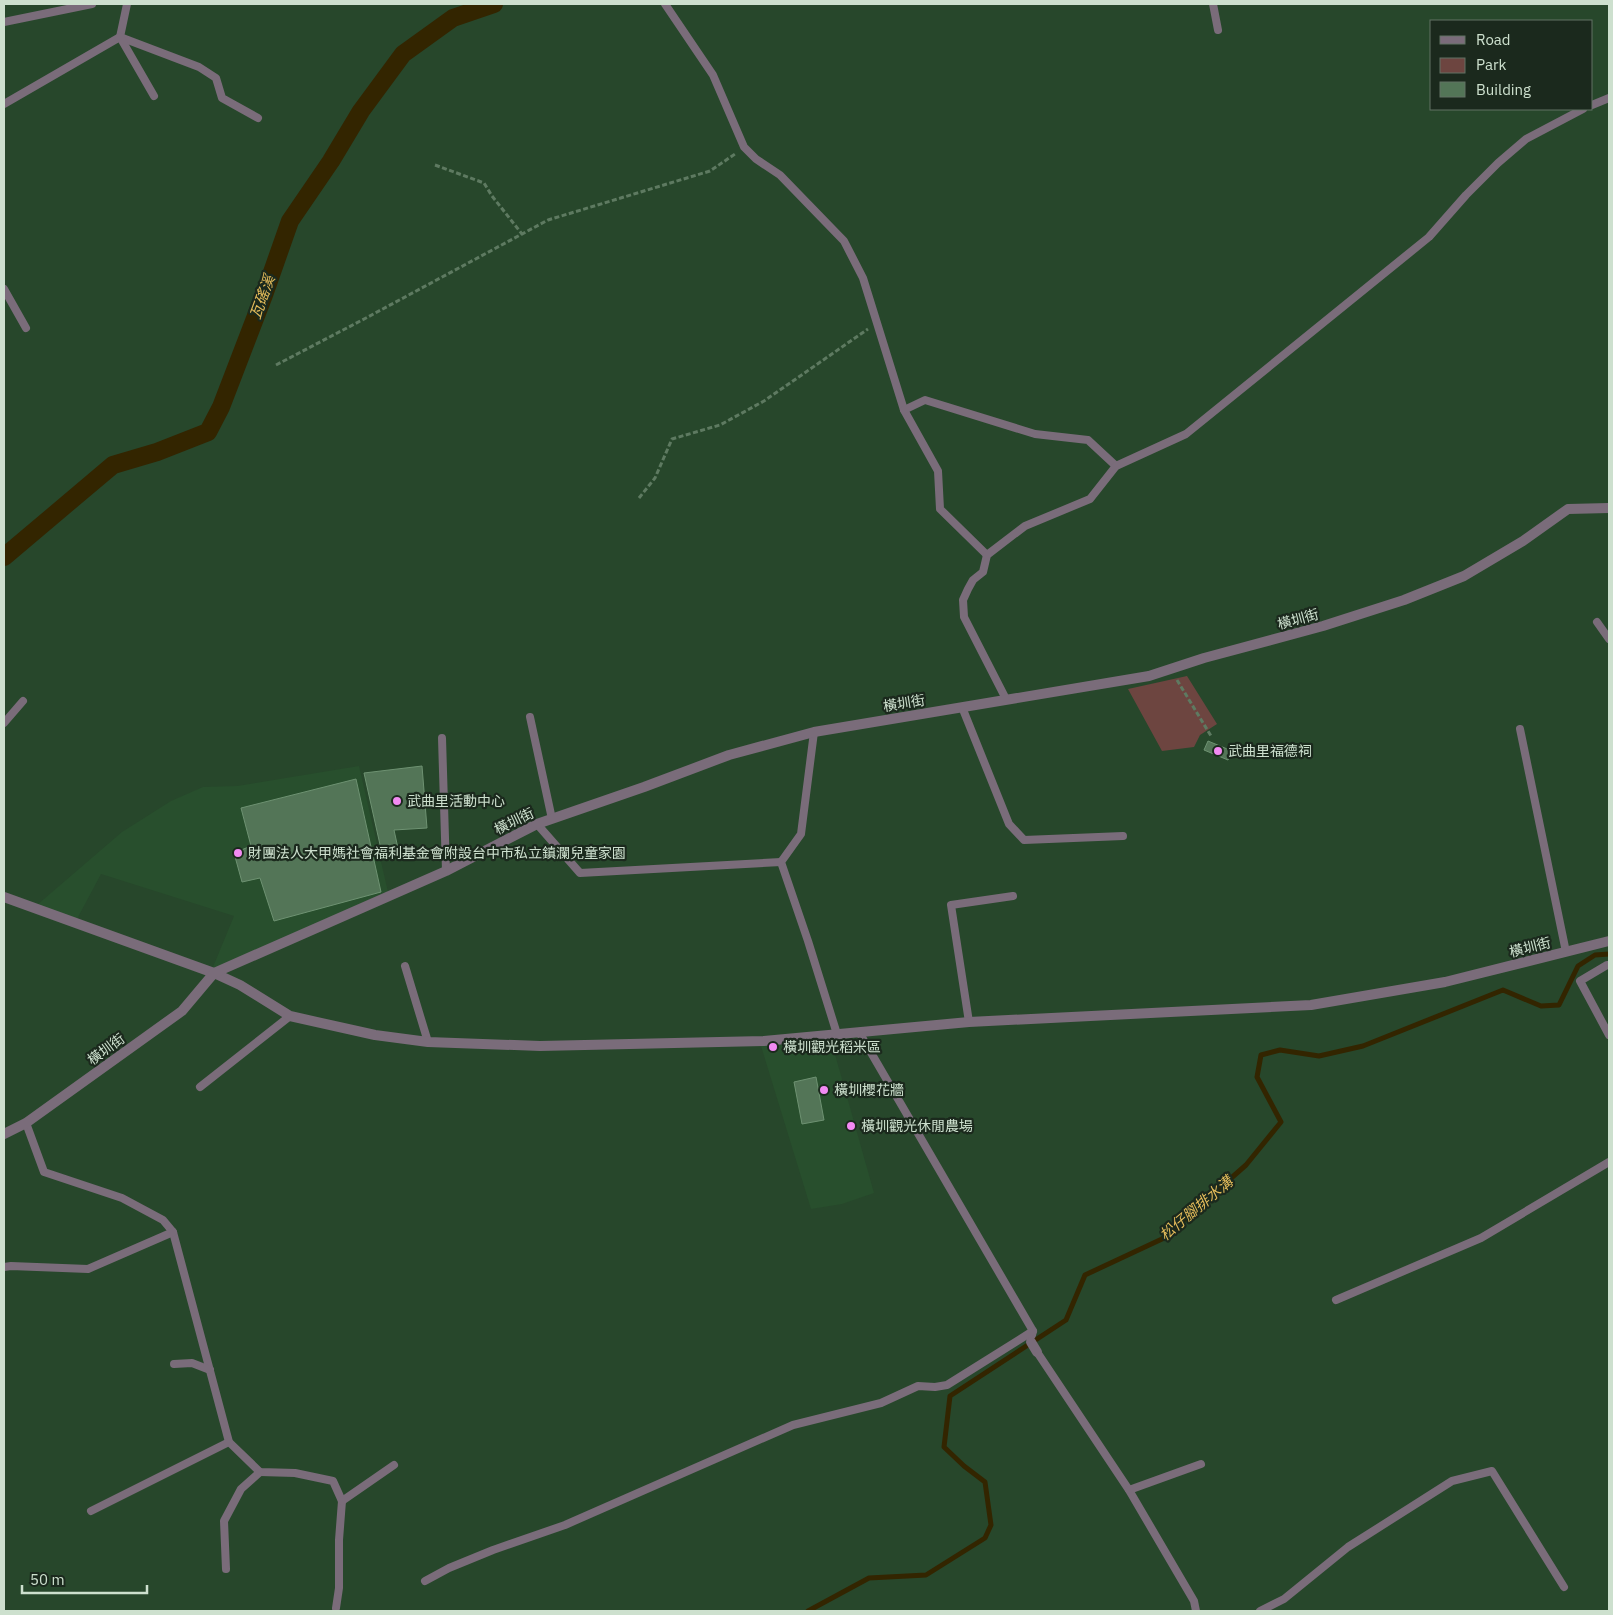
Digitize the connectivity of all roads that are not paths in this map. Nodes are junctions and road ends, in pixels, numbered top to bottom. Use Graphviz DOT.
graph roads {
  1 [pos="92,4"];
  2 [pos="127,4"];
  3 [pos="665,4"];
  4 [pos="1213,4"];
  5 [pos="4,22"];
  6 [pos="1218,30"];
  7 [pos="120,37"];
  8 [pos="154,96"];
  9 [pos="1609,98"];
  10 [pos="4,104"];
  11 [pos="1593,105"];
  12 [pos="1581,110"];
  13 [pos="258,118"];
  14 [pos="4,289"];
  15 [pos="26,328"];
  16 [pos="904,410"];
  17 [pos="1116,466"];
  18 [pos="1609,508"];
  19 [pos="987,555"];
  20 [pos="1597,622"];
  21 [pos="1609,639"];
  22 [pos="1006,699"];
  23 [pos="23,701"];
  24 [pos="962,707"];
  25 [pos="530,717"];
  26 [pos="4,723"];
  27 [pos="1520,729"];
  28 [pos="814,732"];
  29 [pos="442,738"];
  30 [pos="552,819"];
  31 [pos="537,824"];
  32 [pos="1123,836"];
  33 [pos="781,862"];
  34 [pos="446,871"];
  35 [pos="1013,896"];
  36 [pos="4,897"];
  37 [pos="1609,941"];
  38 [pos="1566,952"];
  39 [pos="1609,965"];
  40 [pos="405,966"];
  41 [pos="214,974"];
  42 [pos="290,1016"];
  43 [pos="969,1022"];
  44 [pos="859,1032"];
  45 [pos="837,1034"];
  46 [pos="1609,1035"];
  47 [pos="428,1042"];
  48 [pos="200,1087"];
  49 [pos="26,1123"];
  50 [pos="4,1134"];
  51 [pos="1609,1162"];
  52 [pos="173,1232"];
  53 [pos="4,1267"];
  54 [pos="1336,1300"];
  55 [pos="1034,1331"];
  56 [pos="1031,1342"];
  57 [pos="1037,1352"];
  58 [pos="174,1364"];
  59 [pos="210,1370"];
  60 [pos="229,1442"];
  61 [pos="1202,1464"];
  62 [pos="394,1465"];
  63 [pos="260,1472"];
  64 [pos="1129,1490"];
  65 [pos="342,1501"];
  66 [pos="91,1511"];
  67 [pos="226,1569"];
  68 [pos="425,1581"];
  69 [pos="1564,1587"];
  70 [pos="336,1608"];
  71 [pos="1196,1611"];
  72 [pos="1260,1611"];
  1 -- 5 [label="lane"];
  2 -- 7 [label="lane"];
  3 -- 16 [label="lane"];
  4 -- 6 [label="lane"];
  7 -- 8 [label="lane"];
  7 -- 10 [label="lane"];
  7 -- 13 [label="lane"];
  9 -- 11 [label="lane"];
  12 -- 17 [label="lane"];
  14 -- 15 [label="lane"];
  16 -- 17 [label="lane"];
  16 -- 19 [label="lane"];
  17 -- 19 [label="lane"];
  18 -- 22 [label="street, 橫圳街"];
  19 -- 22 [label="lane"];
  20 -- 21 [label="lane"];
  22 -- 24 [label="street, 橫圳街"];
  23 -- 26 [label="lane"];
  24 -- 28 [label="street, 橫圳街"];
  24 -- 32 [label="lane"];
  25 -- 30 [label="lane"];
  27 -- 38 [label="lane"];
  28 -- 30 [label="street, 橫圳街"];
  28 -- 33 [label="lane"];
  29 -- 34 [label="lane"];
  30 -- 31 [label="street, 橫圳街"];
  31 -- 33 [label="lane"];
  31 -- 34 [label="street, 橫圳街"];
  33 -- 45 [label="lane"];
  34 -- 41 [label="street, 橫圳街"];
  35 -- 43 [label="lane"];
  36 -- 41 [label="street, 橫圳街"];
  37 -- 38 [label="street, 橫圳街"];
  38 -- 43 [label="street, 橫圳街"];
  39 -- 46 [label="lane"];
  40 -- 47 [label="lane"];
  41 -- 42 [label="street, 橫圳街"];
  41 -- 49 [label="street, 橫圳街"];
  42 -- 47 [label="street, 橫圳街"];
  42 -- 48 [label="lane"];
  43 -- 44 [label="street, 橫圳街"];
  44 -- 45 [label="street, 橫圳街"];
  44 -- 55 [label="lane"];
  45 -- 47 [label="street, 橫圳街"];
  49 -- 50 [label="street, 橫圳街"];
  49 -- 52 [label="lane"];
  51 -- 54 [label="lane"];
  52 -- 53 [label="lane"];
  52 -- 59 [label="lane"];
  55 -- 56 [label="lane"];
  55 -- 68 [label="lane"];
  56 -- 57 [label="street"];
  57 -- 64 [label="lane"];
  58 -- 59 [label="lane"];
  59 -- 60 [label="lane"];
  60 -- 63 [label="lane"];
  60 -- 66 [label="lane"];
  61 -- 64 [label="lane"];
  62 -- 65 [label="lane"];
  63 -- 65 [label="lane"];
  63 -- 67 [label="lane"];
  64 -- 71 [label="lane"];
  65 -- 70 [label="lane"];
  69 -- 72 [label="lane"];
}
